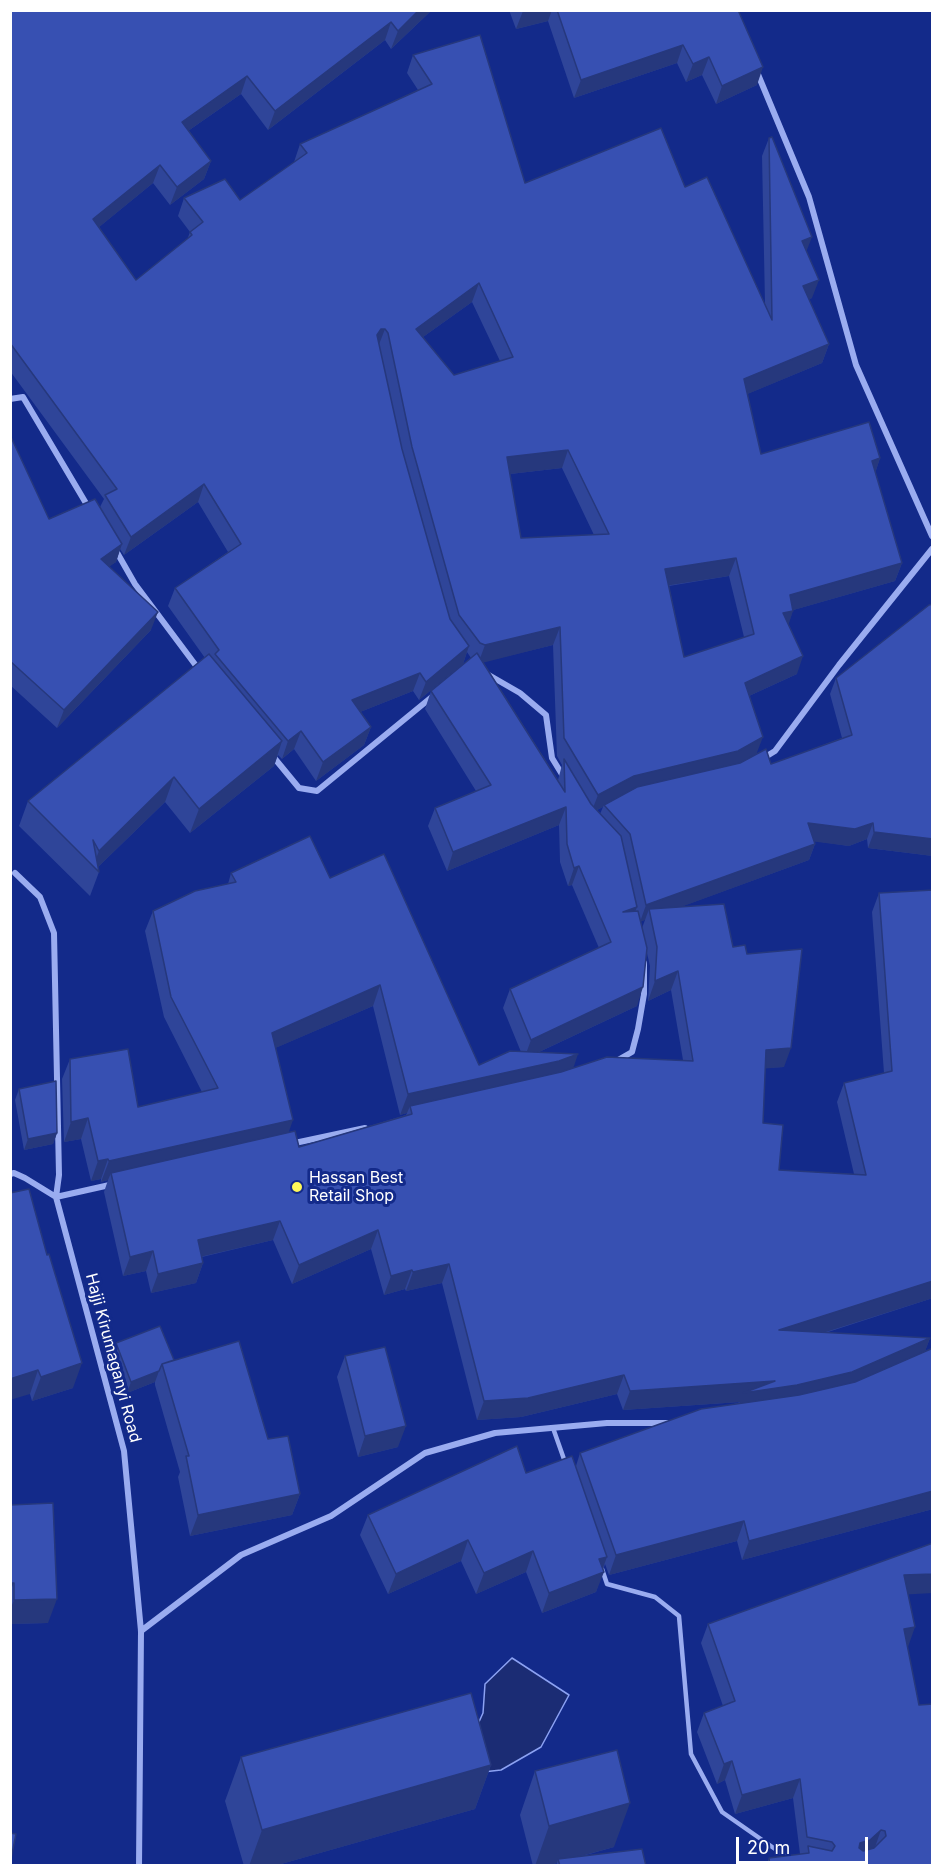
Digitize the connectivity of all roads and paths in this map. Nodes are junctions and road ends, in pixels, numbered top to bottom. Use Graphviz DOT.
graph roads {
  1 [pos="755,66"];
  2 [pos="10,399"];
  3 [pos="97,520"];
  4 [pos="933,536"];
  5 [pos="109,539"];
  6 [pos="933,549"];
  7 [pos="478,669"];
  8 [pos="202,673"];
  9 [pos="443,688"];
  10 [pos="269,752"];
  11 [pos="757,762"];
  12 [pos="565,779"];
  13 [pos="15,873"];
  14 [pos="642,955"];
  15 [pos="612,1064"];
  16 [pos="368,1127"];
  17 [pos="287,1145"];
  18 [pos="10,1174"];
  19 [pos="125,1181"];
  20 [pos="56,1197"];
  21 [pos="682,1423"];
  22 [pos="553,1428"];
  23 [pos="568,1473"];
  24 [pos="599,1562"];
  25 [pos="141,1631"];
  26 [pos="794,1860"];
  27 [pos="139,1866"];
  1 -- 4 [label="street"];
  2 -- 3 [label="street"];
  5 -- 8 [label="street"];
  6 -- 11 [label="street"];
  7 -- 12 [label="street"];
  9 -- 10 [label="street"];
  13 -- 20 [label="street, Hajji Kirumaganyi Road"];
  14 -- 15 [label="street"];
  16 -- 17 [label="street"];
  18 -- 20 [label="street"];
  19 -- 20 [label="street"];
  20 -- 25 [label="street, Hajji Kirumaganyi Road"];
  21 -- 22 [label="street"];
  22 -- 23 [label="lane"];
  22 -- 25 [label="street"];
  24 -- 26 [label="lane"];
  25 -- 27 [label="street, Hajji Kirumaganyi Road"];
}
